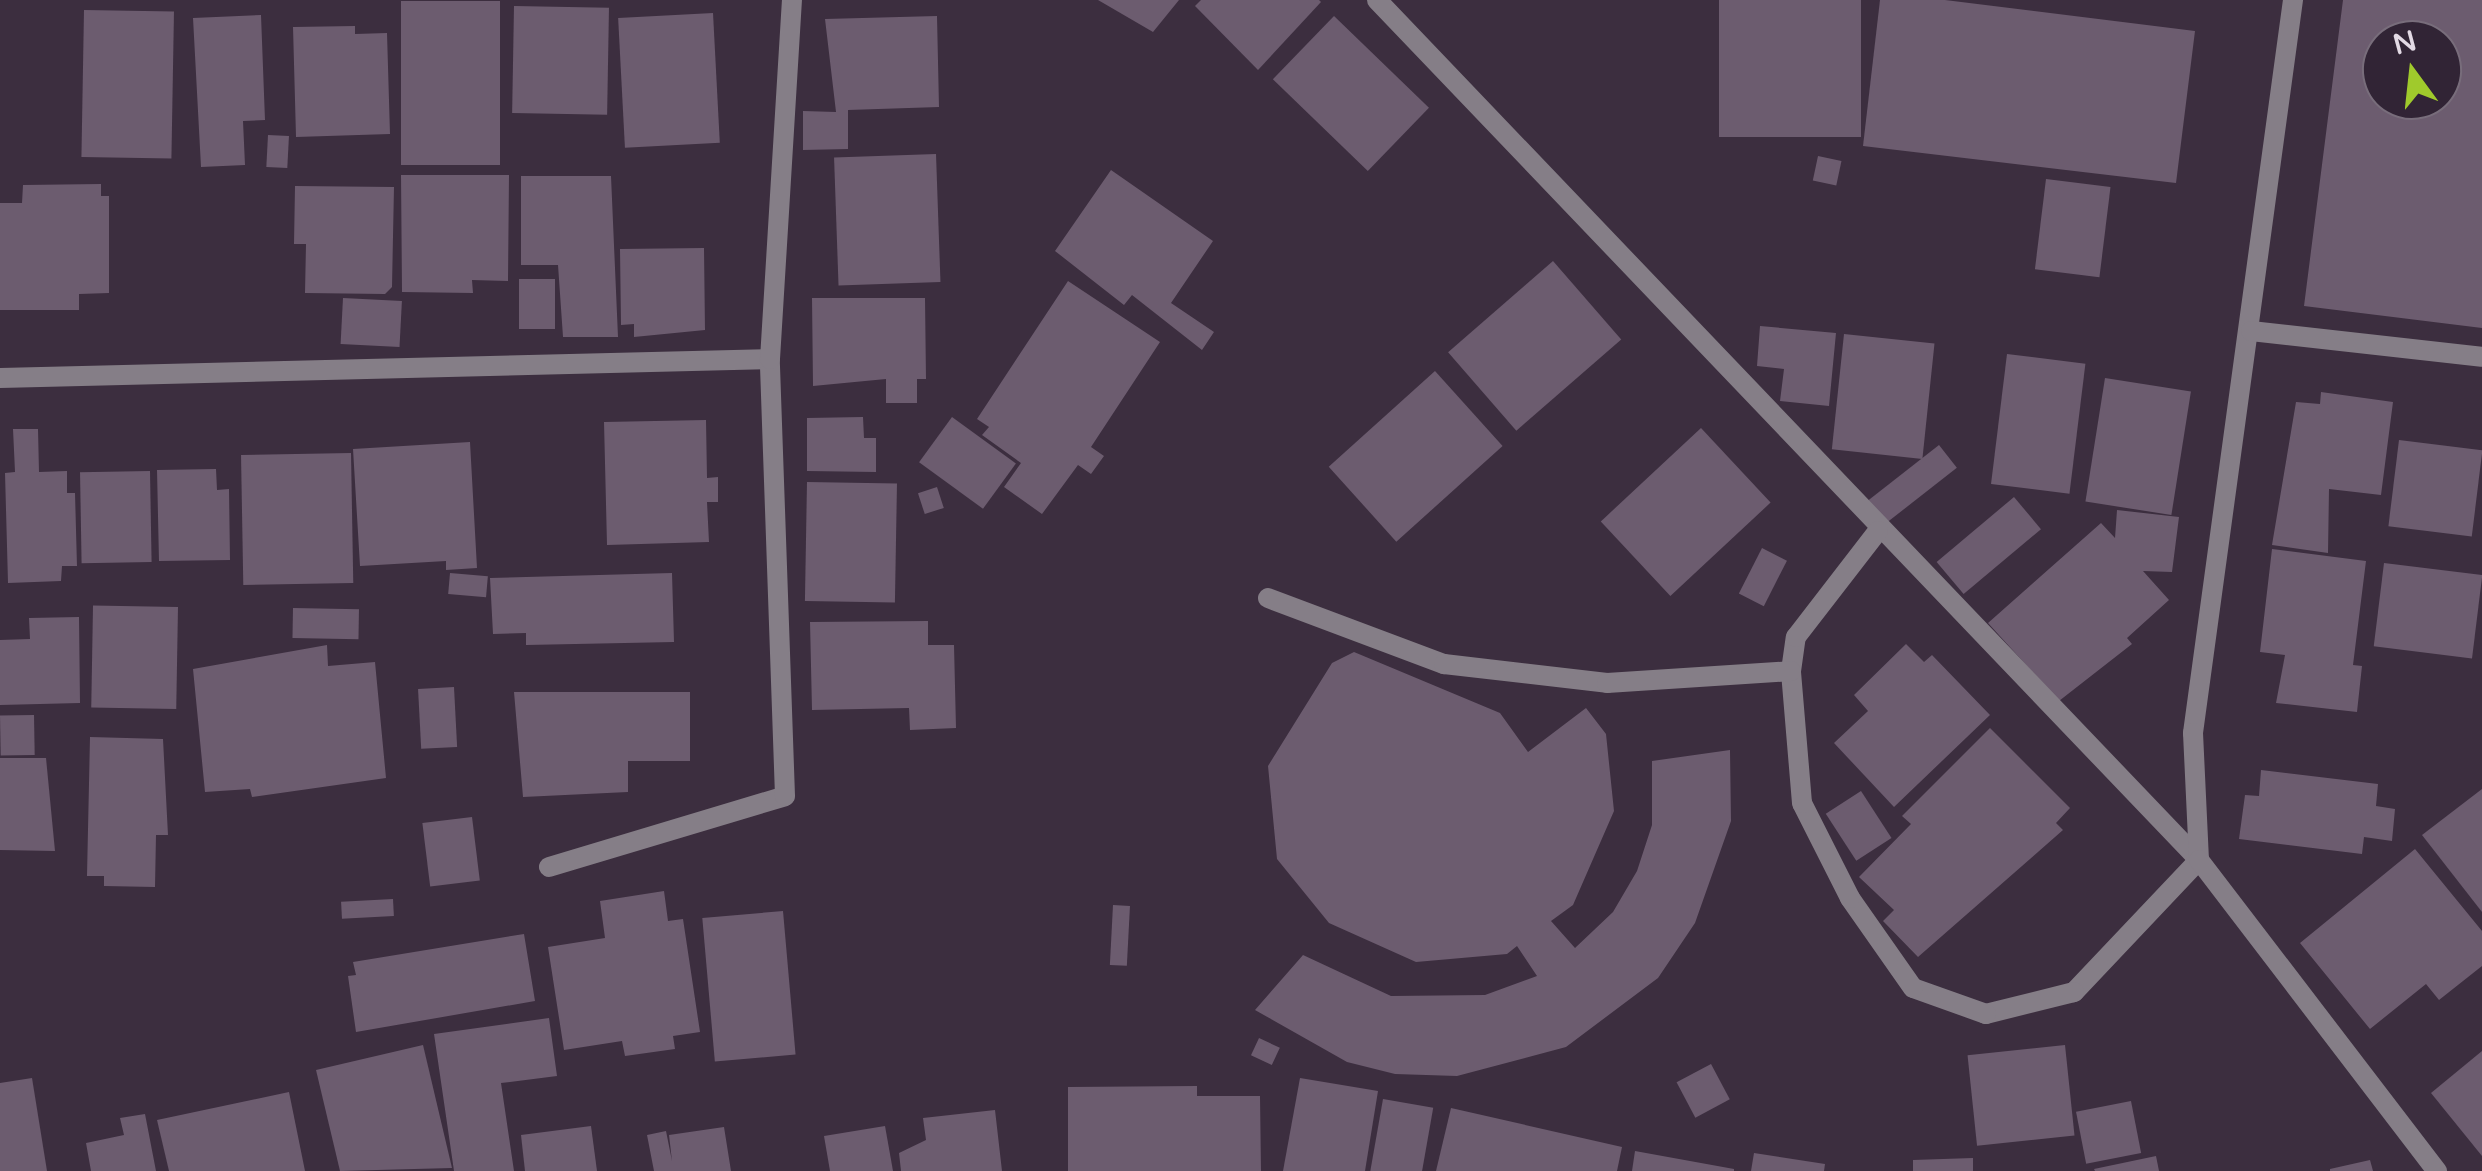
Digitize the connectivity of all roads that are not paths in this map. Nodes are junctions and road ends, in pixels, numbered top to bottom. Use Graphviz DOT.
graph roads {
  1 [pos="792,0"];
  2 [pos="1377,0"];
  3 [pos="2292,0"];
  4 [pos="2251,330"];
  5 [pos="2482,357"];
  6 [pos="770,360"];
  7 [pos="0,378"];
  8 [pos="1878,531"];
  9 [pos="1268,598"];
  10 [pos="1791,671"];
  11 [pos="2199,860"];
  12 [pos="550,867"];
  13 [pos="2437,1171"];
  1 -- 6 [label="street"];
  2 -- 8 [label="street"];
  3 -- 4 [label="street"];
  4 -- 5 [label="street"];
  4 -- 11 [label="street"];
  6 -- 7 [label="street"];
  6 -- 12 [label="street"];
  8 -- 10 [label="street"];
  8 -- 11 [label="street"];
  9 -- 10 [label="street"];
  10 -- 11 [label="street"];
  11 -- 13 [label="street"];
}
